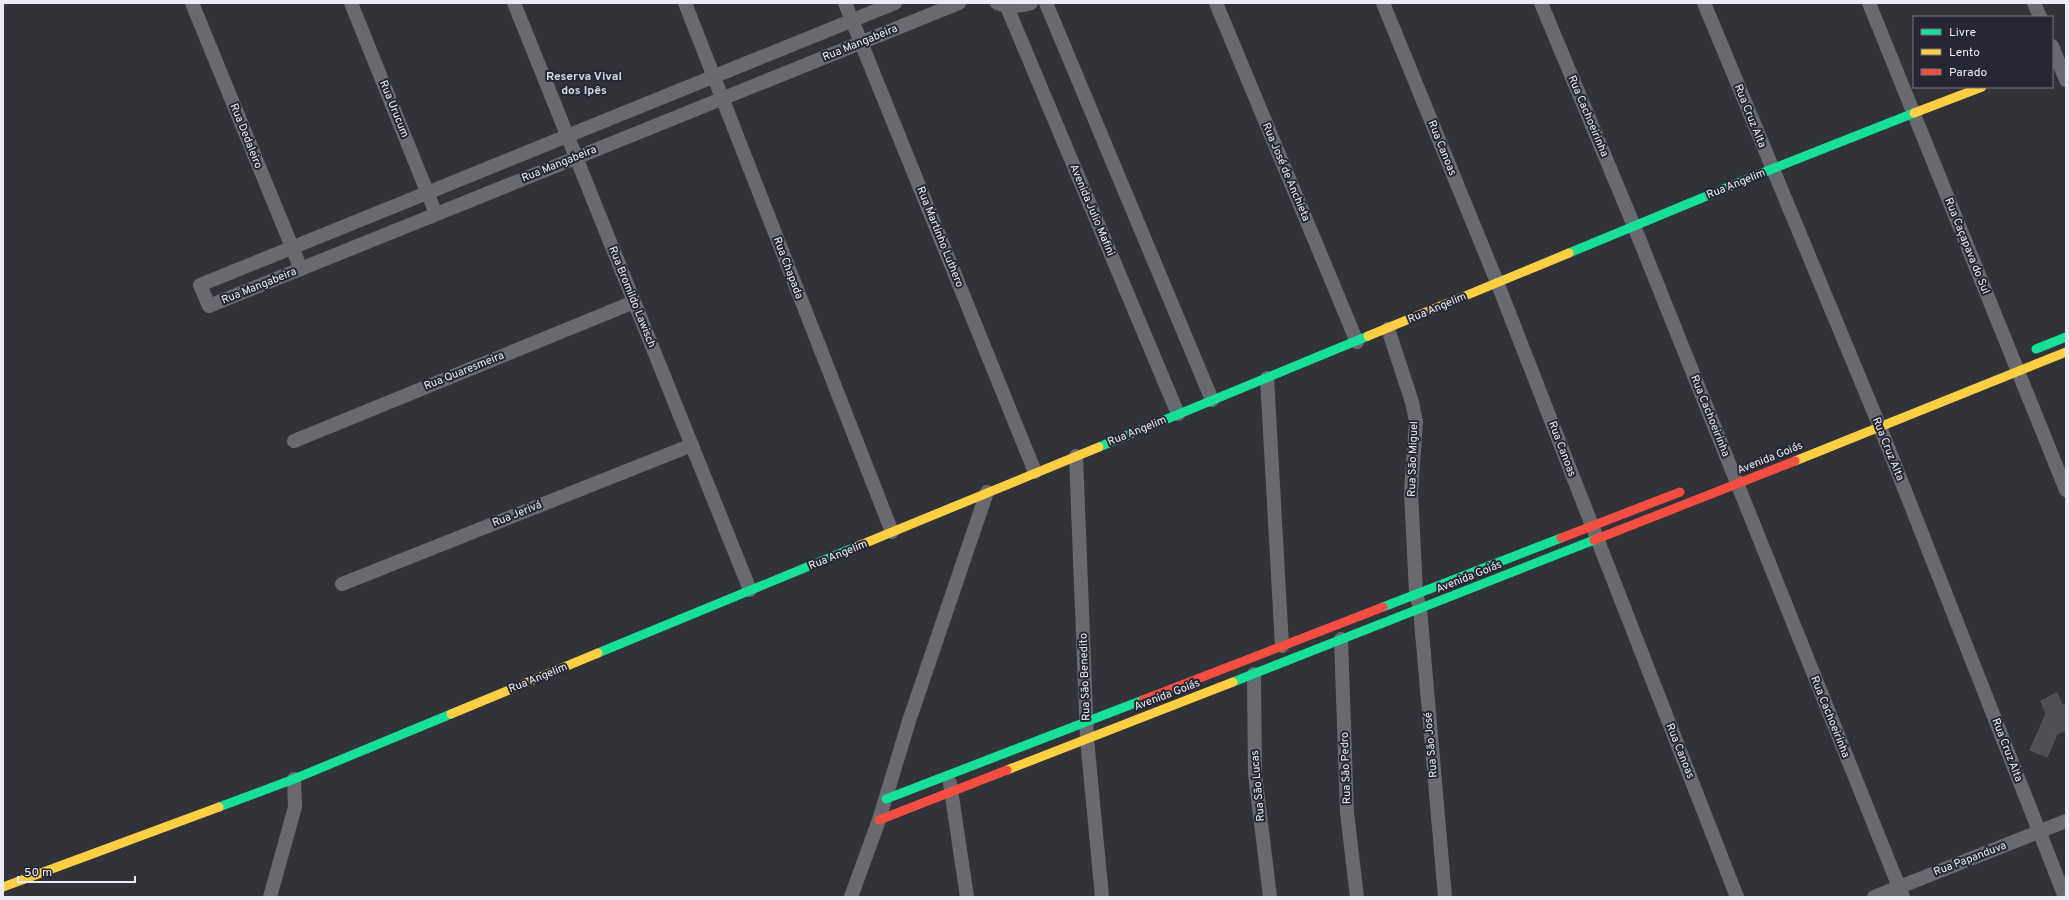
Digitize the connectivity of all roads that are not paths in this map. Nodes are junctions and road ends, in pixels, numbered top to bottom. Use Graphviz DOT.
graph roads {
  1 [pos="192,3"];
  2 [pos="351,3"];
  3 [pos="514,3"];
  4 [pos="685,3"];
  5 [pos="845,3"];
  6 [pos="895,3"];
  7 [pos="960,3"];
  8 [pos="1031,3"];
  9 [pos="1046,3"];
  10 [pos="1216,3"];
  11 [pos="1383,3"];
  12 [pos="1541,3"];
  13 [pos="1704,3"];
  14 [pos="1869,3"];
  15 [pos="2034,3"];
  16 [pos="1002,5"];
  17 [pos="2040,16"];
  18 [pos="852,20"];
  19 [pos="861,42"];
  20 [pos="2057,53"];
  21 [pos="713,76"];
  22 [pos="2066,80"];
  23 [pos="1980,88"];
  24 [pos="722,99"];
  25 [pos="1915,114"];
  26 [pos="568,136"];
  27 [pos="576,158"];
  28 [pos="1772,169"];
  29 [pos="427,192"];
  30 [pos="436,214"];
  31 [pos="1634,226"];
  32 [pos="292,247"];
  33 [pos="301,269"];
  34 [pos="1496,282"];
  35 [pos="634,302"];
  36 [pos="1388,329"];
  37 [pos="2066,337"];
  38 [pos="1357,342"];
  39 [pos="2066,352"];
  40 [pos="2016,361"];
  41 [pos="1267,378"];
  42 [pos="1212,400"];
  43 [pos="1178,414"];
  44 [pos="1876,418"];
  45 [pos="294,441"];
  46 [pos="692,445"];
  47 [pos="1076,456"];
  48 [pos="1035,472"];
  49 [pos="1733,475"];
  50 [pos="1687,489"];
  51 [pos="2066,490"];
  52 [pos="986,492"];
  53 [pos="1591,526"];
  54 [pos="892,532"];
  55 [pos="1596,540"];
  56 [pos="342,584"];
  57 [pos="750,590"];
  58 [pos="1416,593"];
  59 [pos="1420,609"];
  60 [pos="1341,639"];
  61 [pos="1282,646"];
  62 [pos="1254,674"];
  63 [pos="1086,722"];
  64 [pos="1087,739"];
  65 [pos="949,775"];
  66 [pos="294,779"];
  67 [pos="951,792"];
  68 [pos="886,799"];
  69 [pos="879,820"];
  70 [pos="2066,821"];
  71 [pos="2038,832"];
  72 [pos="3,887"];
  73 [pos="1901,892"];
  74 [pos="270,897"];
  75 [pos="852,897"];
  76 [pos="966,897"];
  77 [pos="1102,897"];
  78 [pos="1270,897"];
  79 [pos="1357,897"];
  80 [pos="1445,897"];
  81 [pos="1737,897"];
  82 [pos="1874,897"];
  83 [pos="2065,897"];
  1 -- 32 [label="street, Rua Dedaleiro"];
  2 -- 29 [label="street, Rua Urucum"];
  3 -- 26 [label="street, Rua Bromildo Lawisch"];
  4 -- 21 [label="street, Rua Chapada"];
  5 -- 18 [label="street, Rua Martinho Luthero"];
  6 -- 18 [label="street, Rua Mangabeira"];
  7 -- 19 [label="street, Rua Mangabeira"];
  8 -- 16 [label="street"];
  9 -- 42 [label="street"];
  10 -- 38 [label="street, Rua José de Anchieta"];
  11 -- 34 [label="street, Rua Canoas"];
  12 -- 31 [label="street, Rua Cachoeirinha"];
  13 -- 28 [label="street, Rua Cruz Alta"];
  14 -- 25 [label="street, Rua Caçapava do Sul"];
  15 -- 17 [label="street"];
  16 -- 43 [label="street, Avenida Julio Mafini"];
  18 -- 19 [label="street, Rua Martinho Luthero"];
  18 -- 21 [label="street, Rua Mangabeira"];
  19 -- 24 [label="street, Rua Mangabeira"];
  19 -- 48 [label="street, Rua Martinho Luthero"];
  20 -- 22 [label="street"];
  21 -- 24 [label="street, Rua Chapada"];
  21 -- 26 [label="street, Rua Mangabeira"];
  23 -- 25 [label="street, Rua Angelim"];
  24 -- 27 [label="street, Rua Mangabeira"];
  24 -- 54 [label="street, Rua Chapada"];
  25 -- 28 [label="street, Rua Angelim"];
  25 -- 40 [label="street, Rua Caçapava do Sul"];
  26 -- 27 [label="street, Rua Bromildo Lawisch"];
  26 -- 29 [label="street, Rua Mangabeira"];
  27 -- 30 [label="street, Rua Mangabeira"];
  27 -- 35 [label="street, Rua Bromildo Lawisch"];
  28 -- 31 [label="street, Rua Angelim"];
  28 -- 44 [label="street, Rua Cruz Alta"];
  29 -- 30 [label="street, Rua Urucum"];
  29 -- 32 [label="street, Rua Mangabeira"];
  30 -- 33 [label="street, Rua Mangabeira"];
  31 -- 34 [label="street, Rua Angelim"];
  31 -- 49 [label="street, Rua Cachoeirinha"];
  32 -- 33 [label="street, Rua Dedaleiro"];
  32 -- 33 [label="street, Rua Mangabeira"];
  34 -- 36 [label="street, Rua Angelim"];
  34 -- 53 [label="street, Rua Canoas"];
  35 -- 45 [label="street, Rua Quaresmeira"];
  35 -- 46 [label="street, Rua Bromildo Lawisch"];
  36 -- 38 [label="street, Rua Angelim"];
  36 -- 58 [label="street, Rua São Miguel"];
  37 -- 40 [label="street, Avenida Goiás"];
  38 -- 41 [label="street, Rua Angelim"];
  39 -- 40 [label="street, Avenida Goiás"];
  40 -- 44 [label="street, Avenida Goiás"];
  40 -- 51 [label="street, Rua Caçapava do Sul"];
  41 -- 42 [label="street, Rua Angelim"];
  41 -- 61 [label="street"];
  42 -- 43 [label="street, Rua Angelim"];
  43 -- 47 [label="street, Rua Angelim"];
  44 -- 49 [label="street, Avenida Goiás"];
  44 -- 71 [label="street, Rua Cruz Alta"];
  46 -- 56 [label="street, Rua Jerivá"];
  46 -- 57 [label="street, Rua Bromildo Lawisch"];
  47 -- 48 [label="street, Rua Angelim"];
  47 -- 63 [label="street, Rua São Benedito"];
  48 -- 52 [label="street, Rua Angelim"];
  49 -- 55 [label="street, Avenida Goiás"];
  49 -- 73 [label="street, Rua Cachoeirinha"];
  50 -- 53 [label="street, Avenida Goiás"];
  52 -- 54 [label="street, Rua Angelim"];
  52 -- 68 [label="street"];
  53 -- 55 [label="street, Rua Canoas"];
  53 -- 58 [label="street, Avenida Goiás"];
  54 -- 57 [label="street, Rua Angelim"];
  55 -- 59 [label="street, Avenida Goiás"];
  55 -- 81 [label="street, Rua Canoas"];
  57 -- 66 [label="street, Rua Angelim"];
  58 -- 59 [label="street, Rua São José"];
  58 -- 61 [label="street, Avenida Goiás"];
  59 -- 60 [label="street, Avenida Goiás"];
  59 -- 80 [label="street, Rua São José"];
  60 -- 62 [label="street, Avenida Goiás"];
  60 -- 79 [label="street, Rua São Pedro"];
  61 -- 63 [label="street, Avenida Goiás"];
  62 -- 64 [label="street, Avenida Goiás"];
  62 -- 78 [label="street, Rua São Lucas"];
  63 -- 64 [label="street, Rua São Benedito"];
  63 -- 65 [label="street, Avenida Goiás"];
  64 -- 67 [label="street, Avenida Goiás"];
  64 -- 77 [label="street, Rua São Benedito"];
  65 -- 67 [label="street"];
  65 -- 68 [label="street, Avenida Goiás"];
  66 -- 72 [label="street, Rua Angelim"];
  66 -- 74 [label="street"];
  67 -- 69 [label="street, Avenida Goiás"];
  67 -- 76 [label="street"];
  68 -- 69 [label="street"];
  69 -- 75 [label="street"];
  70 -- 71 [label="street, Rua Papanduva"];
  71 -- 73 [label="street, Rua Papanduva"];
  71 -- 83 [label="street, Rua Cruz Alta"];
  73 -- 82 [label="street, Rua Papanduva"];
}
